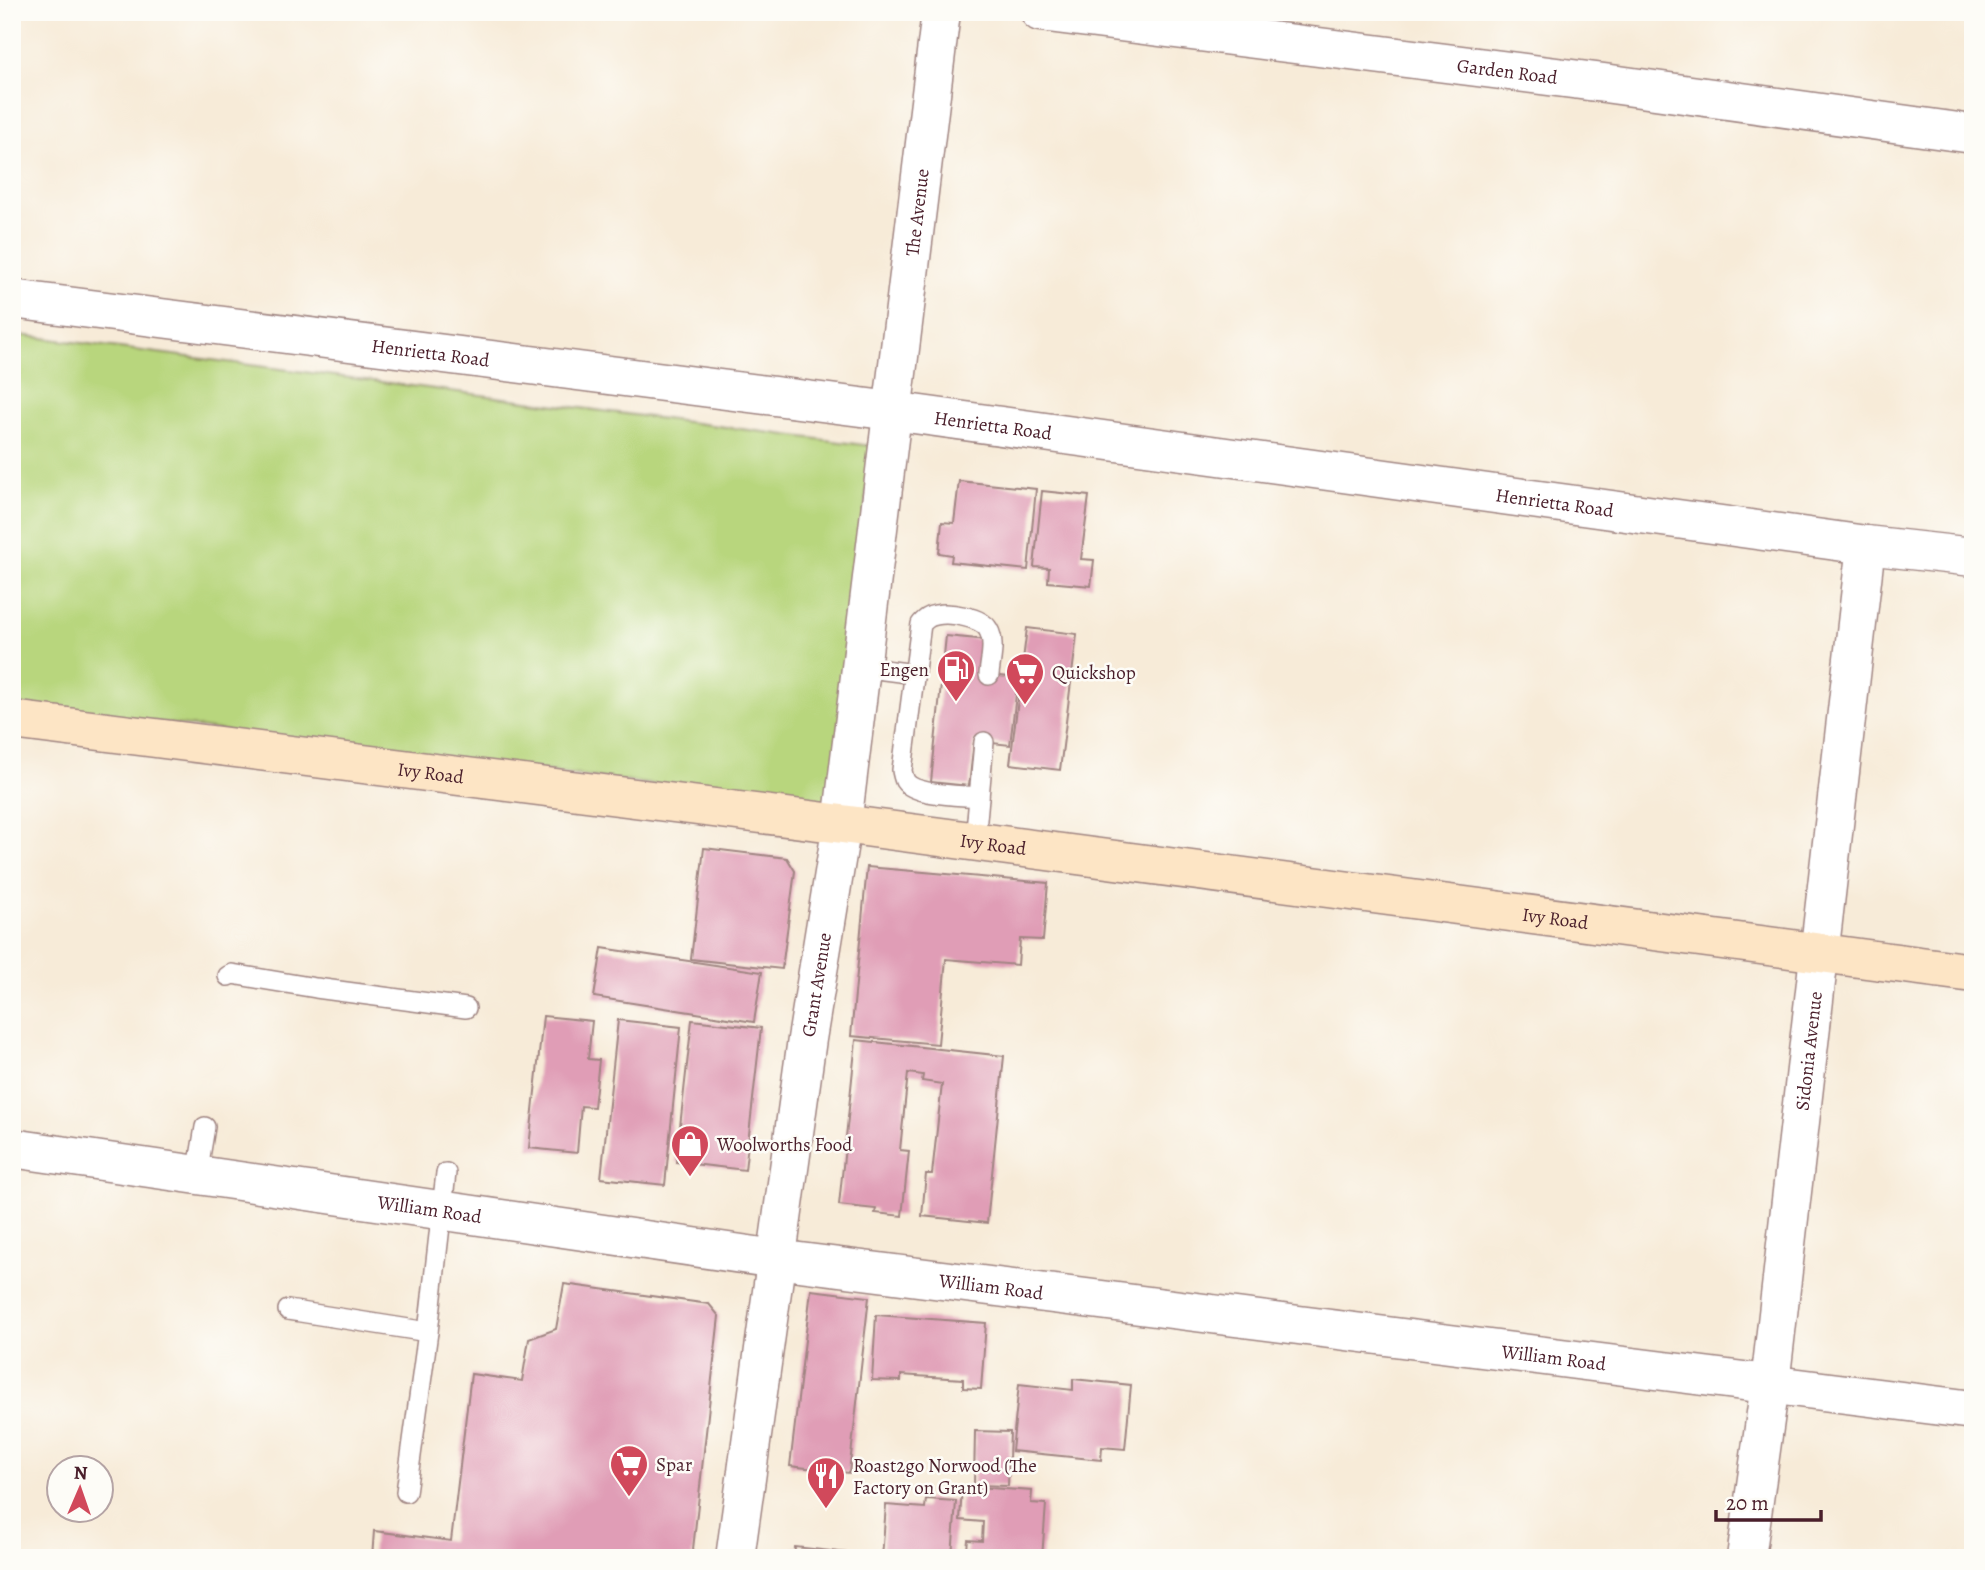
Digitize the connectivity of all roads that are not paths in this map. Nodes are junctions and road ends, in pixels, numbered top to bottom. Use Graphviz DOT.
graph roads {
  1 [pos="941,12"];
  2 [pos="1040,12"];
  3 [pos="1973,134"];
  4 [pos="12,299"];
  5 [pos="892,411"];
  6 [pos="1866,545"];
  7 [pos="1973,557"];
  8 [pos="861,667"];
  9 [pos="915,674"];
  10 [pos="989,674"];
  11 [pos="12,720"];
  12 [pos="984,742"];
  13 [pos="979,797"];
  14 [pos="842,824"];
  15 [pos="975,842"];
  16 [pos="1819,953"];
  17 [pos="1973,973"];
  18 [pos="228,976"];
  19 [pos="467,1008"];
  20 [pos="205,1127"];
  21 [pos="12,1148"];
  22 [pos="446,1173"];
  23 [pos="197,1175"];
  24 [pos="442,1211"];
  25 [pos="776,1259"];
  26 [pos="288,1310"];
  27 [pos="428,1332"];
  28 [pos="1770,1384"];
  29 [pos="1973,1410"];
  30 [pos="406,1492"];
  31 [pos="735,1558"];
  32 [pos="1746,1558"];
  1 -- 5 [label="street, The Avenue"];
  2 -- 3 [label="street, Garden Road"];
  4 -- 5 [label="street, Henrietta Road"];
  5 -- 6 [label="street, Henrietta Road"];
  5 -- 8 [label="street, Grant Avenue"];
  6 -- 7 [label="street, Henrietta Road"];
  6 -- 16 [label="street, Sidonia Avenue"];
  8 -- 9 [label="lane"];
  8 -- 14 [label="street, Grant Avenue"];
  9 -- 10 [label="lane"];
  9 -- 13 [label="lane"];
  11 -- 14 [label="main road, Ivy Road"];
  12 -- 13 [label="lane"];
  13 -- 15 [label="lane"];
  14 -- 15 [label="main road, Ivy Road"];
  14 -- 25 [label="street, Grant Avenue"];
  15 -- 16 [label="main road, Ivy Road"];
  16 -- 17 [label="main road, Ivy Road"];
  16 -- 28 [label="street, Sidonia Avenue"];
  18 -- 19 [label="lane"];
  20 -- 23 [label="lane"];
  21 -- 23 [label="street, William Road"];
  22 -- 24 [label="lane"];
  23 -- 24 [label="street, William Road"];
  24 -- 25 [label="street, William Road"];
  24 -- 27 [label="lane"];
  25 -- 28 [label="street, William Road"];
  25 -- 31 [label="street, Grant Avenue"];
  26 -- 27 [label="lane"];
  27 -- 30 [label="lane"];
  28 -- 29 [label="street, William Road"];
  28 -- 32 [label="street, Sidonia Avenue"];
}
